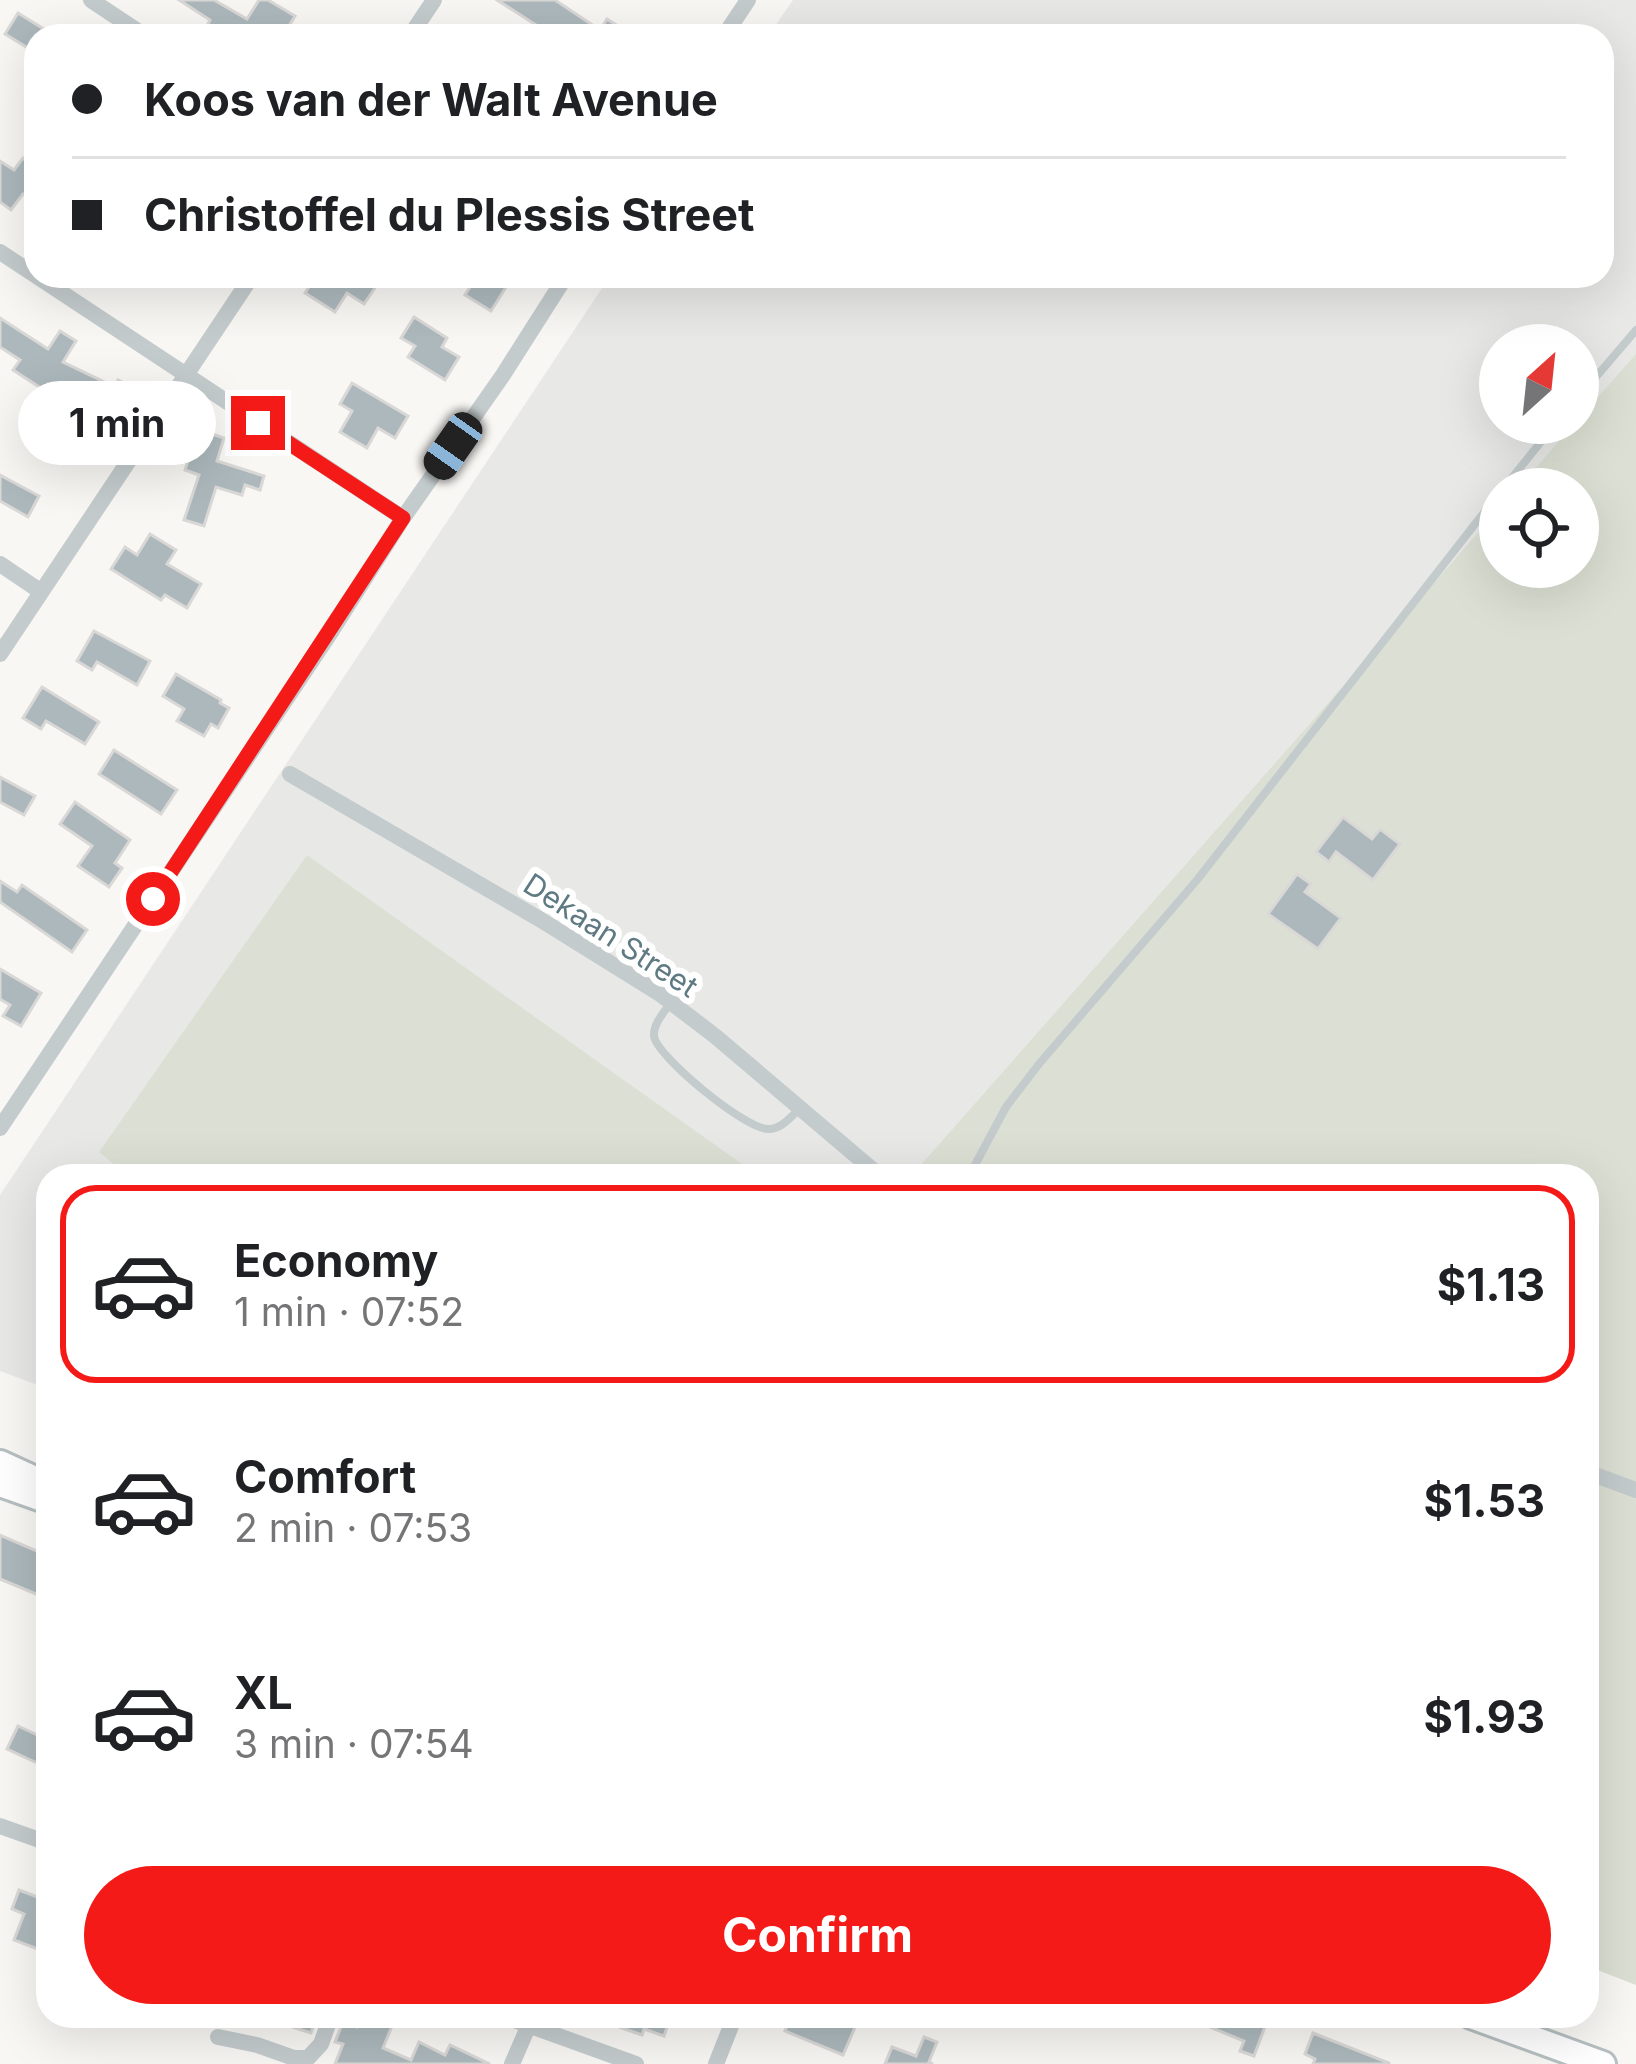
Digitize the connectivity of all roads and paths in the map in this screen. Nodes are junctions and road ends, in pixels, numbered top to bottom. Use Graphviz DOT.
graph roads {
  1 [pos="91,0"];
  2 [pos="127,24"];
  3 [pos="54,288"];
  4 [pos="244,288"];
  5 [pos="558,288"];
  6 [pos="1636,330"];
  7 [pos="1599,373"];
  8 [pos="186,376"];
  9 [pos="1539,444"];
  10 [pos="1520,468"];
  11 [pos="403,518"];
  12 [pos="1479,519"];
  13 [pos="0,563"];
  14 [pos="40,591"];
  15 [pos="0,654"];
  16 [pos="290,774"];
  17 [pos="671,1002"];
  18 [pos="801,1108"];
  19 [pos="0,1128"];
  20 [pos="866,1164"];
  21 [pos="975,1164"];
  22 [pos="0,1463"];
  23 [pos="1599,1476"];
  24 [pos="36,1480"];
  25 [pos="0,1484"];
  26 [pos="1636,1490"];
  27 [pos="36,1497"];
  28 [pos="0,1826"];
  29 [pos="36,1839"];
  30 [pos="327,2028"];
  31 [pos="528,2028"];
  32 [pos="531,2028"];
  33 [pos="730,2028"];
  34 [pos="1505,2028"];
  35 [pos="218,2038"];
  36 [pos="512,2064"];
  37 [pos="636,2064"];
  38 [pos="716,2064"];
  39 [pos="1603,2064"];
  1 -- 2 [label="street"];
  3 -- 8 [label="street"];
  4 -- 8 [label="street"];
  5 -- 11 [label="street"];
  6 -- 7 [label="lane"];
  8 -- 11 [label="street"];
  8 -- 14 [label="street"];
  9 -- 10 [label="lane"];
  11 -- 19 [label="street"];
  12 -- 21 [label="lane"];
  13 -- 14 [label="street"];
  14 -- 15 [label="street"];
  16 -- 17 [label="street, Dekaan Street"];
  17 -- 18 [label="street, Dekaan Street"];
  17 -- 18 [label="lane"];
  18 -- 20 [label="street, Dekaan Street"];
  22 -- 24 [label="street"];
  23 -- 26 [label="street"];
  25 -- 27 [label="street"];
  28 -- 29 [label="street"];
  30 -- 35 [label="street"];
  31 -- 36 [label="street"];
  32 -- 37 [label="street"];
  33 -- 38 [label="street"];
  34 -- 39 [label="street"];
}
